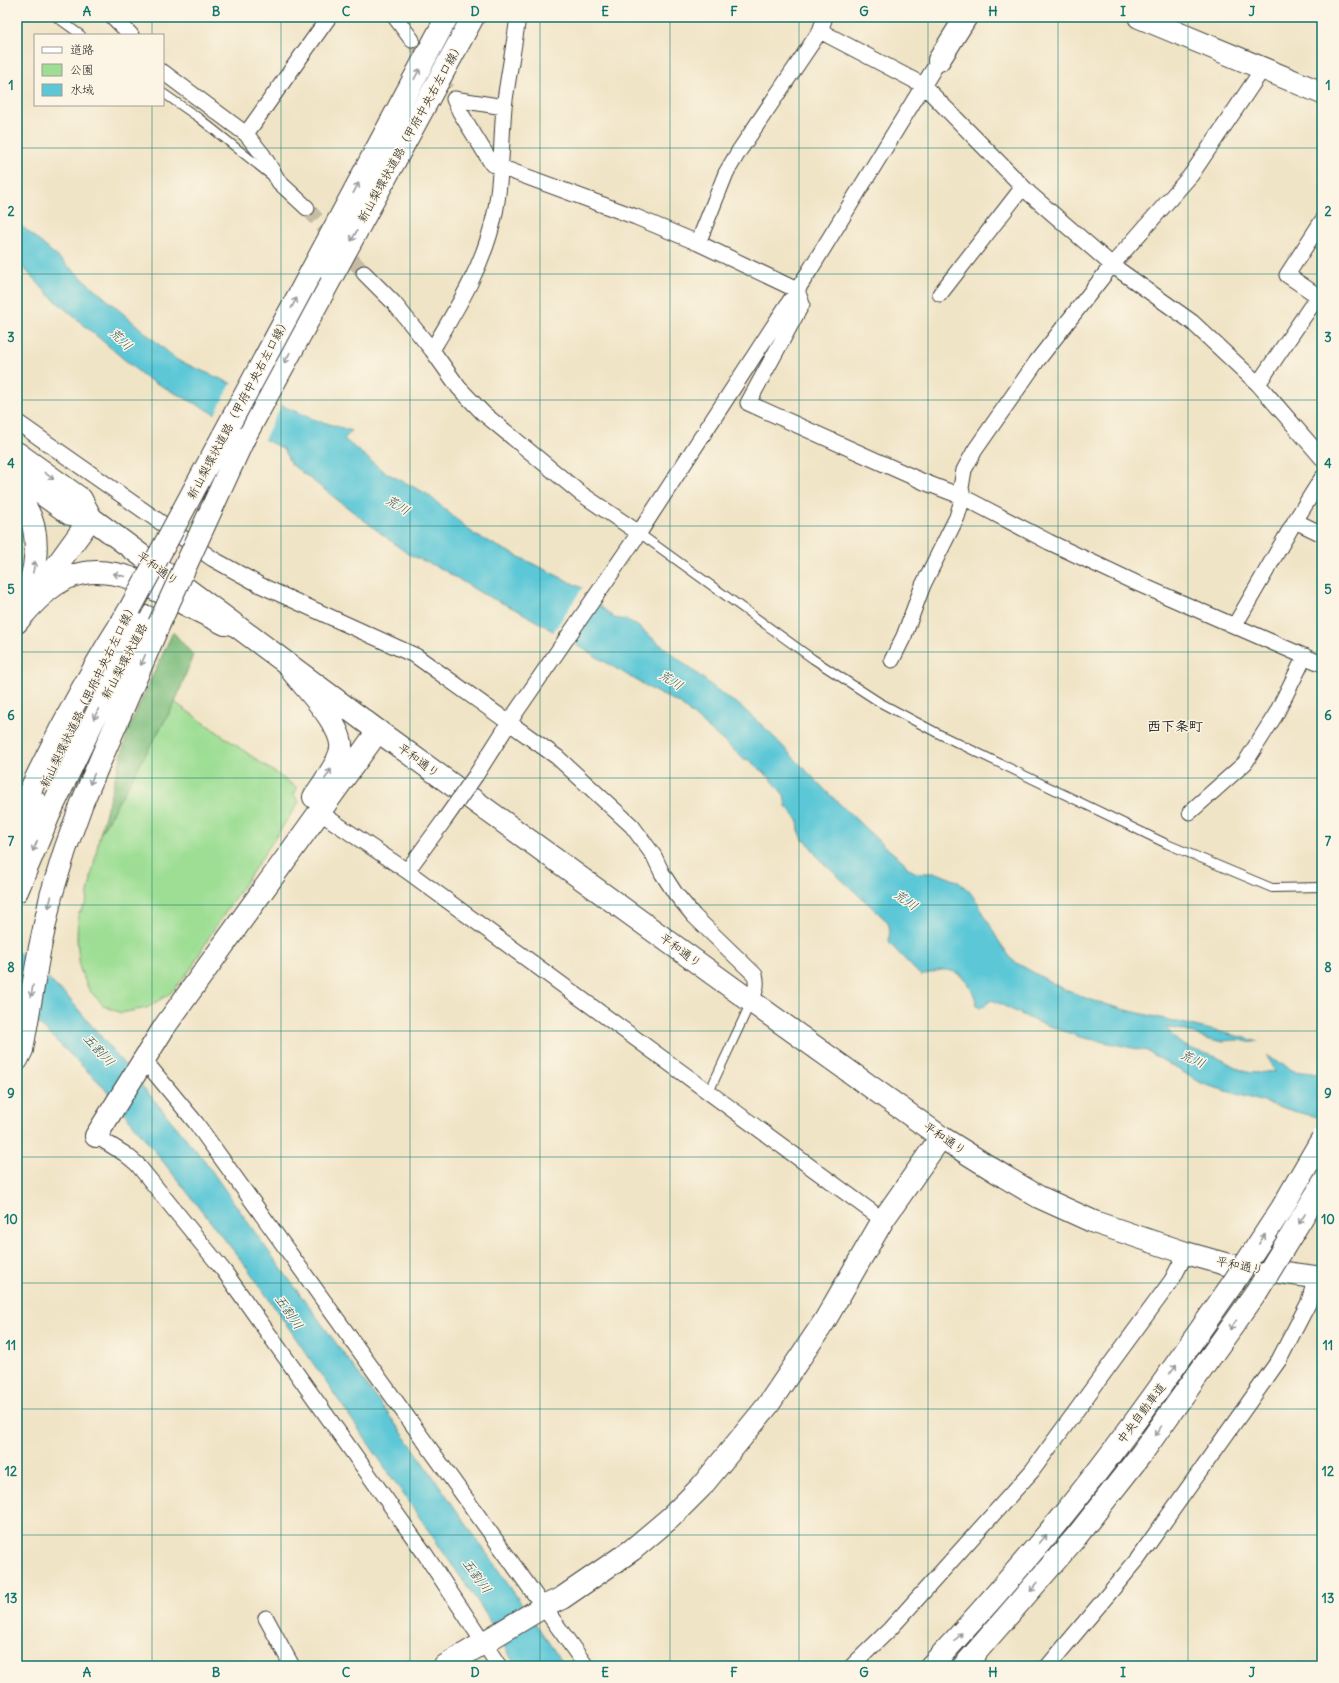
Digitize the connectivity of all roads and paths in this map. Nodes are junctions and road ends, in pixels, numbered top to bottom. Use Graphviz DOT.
graph roads {
  1 [pos="56,17"];
  2 [pos="113,17"];
  3 [pos="329,17"];
  4 [pos="395,17"];
  5 [pos="448,17"];
  6 [pos="473,17"];
  7 [pos="518,17"];
  8 [pos="825,17"];
  9 [pos="966,17"];
  10 [pos="1139,17"];
  11 [pos="820,31"];
  12 [pos="80,34"];
  13 [pos="130,34"];
  14 [pos="412,40"];
  15 [pos="939,60"];
  16 [pos="1264,67"];
  17 [pos="164,73"];
  18 [pos="924,85"];
  19 [pos="1322,93"];
  20 [pos="164,94"];
  21 [pos="504,107"];
  22 [pos="246,134"];
  23 [pos="501,168"];
  24 [pos="279,182"];
  25 [pos="1023,187"];
  26 [pos="307,208"];
  27 [pos="1322,221"];
  28 [pos="698,243"];
  29 [pos="1112,265"];
  30 [pos="364,273"];
  31 [pos="318,279"];
  32 [pos="797,290"];
  33 [pos="940,294"];
  34 [pos="432,350"];
  35 [pos="1258,384"];
  36 [pos="17,422"];
  37 [pos="17,453"];
  38 [pos="1322,458"];
  39 [pos="17,476"];
  40 [pos="1322,478"];
  41 [pos="17,496"];
  42 [pos="963,497"];
  43 [pos="91,518"];
  44 [pos="1295,520"];
  45 [pos="1322,534"];
  46 [pos="635,537"];
  47 [pos="17,617"];
  48 [pos="145,617"];
  49 [pos="17,621"];
  50 [pos="1235,625"];
  51 [pos="255,639"];
  52 [pos="1305,656"];
  53 [pos="892,660"];
  54 [pos="284,661"];
  55 [pos="1322,664"];
  56 [pos="513,718"];
  57 [pos="378,731"];
  58 [pos="44,806"];
  59 [pos="320,812"];
  60 [pos="1190,812"];
  61 [pos="17,819"];
  62 [pos="17,845"];
  63 [pos="294,847"];
  64 [pos="407,871"];
  65 [pos="1322,886"];
  66 [pos="17,891"];
  67 [pos="751,1001"];
  68 [pos="19,1055"];
  69 [pos="142,1063"];
  70 [pos="709,1092"];
  71 [pos="96,1136"];
  72 [pos="941,1137"];
  73 [pos="1322,1139"];
  74 [pos="1322,1185"];
  75 [pos="883,1220"];
  76 [pos="1186,1253"];
  77 [pos="1319,1278"];
  78 [pos="539,1610"];
  79 [pos="266,1618"];
  80 [pos="488,1640"];
  81 [pos="292,1666"];
  82 [pos="445,1666"];
  83 [pos="499,1666"];
  84 [pos="586,1666"];
  85 [pos="852,1666"];
  86 [pos="931,1666"];
  87 [pos="964,1666"];
  88 [pos="1048,1666"];
  1 -- 12 [label="lane"];
  2 -- 13 [label="street"];
  3 -- 22 [label="street"];
  4 -- 14 [label="street"];
  31 -- 5 [label="main road, 新山梨環状道路（甲府中央右左口線）, one-way"];
  6 -- 31 [label="main road, 新山梨環状道路（甲府中央右左口線）, one-way"];
  7 -- 21 [label="street"];
  8 -- 11 [label="street"];
  9 -- 15 [label="main road"];
  10 -- 16 [label="main road"];
  11 -- 18 [label="street"];
  11 -- 28 [label="street"];
  15 -- 18 [label="street"];
  16 -- 19 [label="main road"];
  16 -- 29 [label="street"];
  17 -- 22 [label="street"];
  18 -- 25 [label="street"];
  18 -- 32 [label="street"];
  20 -- 24 [label="lane"];
  21 -- 23 [label="street"];
  21 -- 23 [label="street"];
  22 -- 24 [label="street"];
  23 -- 28 [label="street"];
  23 -- 34 [label="street"];
  24 -- 26 [label="street"];
  25 -- 29 [label="street"];
  25 -- 33 [label="street"];
  27 -- 35 [label="street"];
  28 -- 32 [label="street"];
  29 -- 35 [label="street"];
  29 -- 42 [label="street"];
  30 -- 34 [label="street"];
  48 -- 31 [label="main road, 新山梨環状道路（甲府中央右左口線）, one-way, bridge"];
  31 -- 48 [label="main road, 新山梨環状道路（甲府中央右左口線）, one-way, bridge"];
  32 -- 42 [label="street"];
  32 -- 46 [label="street"];
  34 -- 46 [label="street"];
  35 -- 38 [label="street"];
  36 -- 56 [label="street"];
  37 -- 43 [label="main road, 平和通り, one-way"];
  39 -- 43 [label="main road, 平和通り"];
  40 -- 44 [label="street"];
  47 -- 41 [label="main road, one-way"];
  42 -- 50 [label="street"];
  42 -- 53 [label="street"];
  43 -- 49 [label="main road"];
  43 -- 51 [label="main road, 平和通り"];
  44 -- 45 [label="street"];
  44 -- 50 [label="street"];
  46 -- 56 [label="street"];
  46 -- 65 [label="lane"];
  48 -- 58 [label="main road, 新山梨環状道路（甲府中央右左口線）"];
  48 -- 61 [label="main road"];
  48 -- 68 [label="main road, one-way"];
  51 -- 49 [label="main road, one-way"];
  50 -- 52 [label="street"];
  51 -- 54 [label="main road, 平和通り"];
  52 -- 55 [label="street"];
  52 -- 60 [label="street"];
  54 -- 57 [label="main road, 平和通り"];
  63 -- 54 [label="main road, one-way"];
  56 -- 64 [label="street, bridge"];
  56 -- 67 [label="street"];
  57 -- 59 [label="main road"];
  57 -- 67 [label="main road, 平和通り"];
  58 -- 62 [label="main road"];
  58 -- 66 [label="main road, one-way"];
  59 -- 63 [label="main road"];
  59 -- 64 [label="street"];
  63 -- 69 [label="main road"];
  64 -- 70 [label="street"];
  67 -- 70 [label="lane"];
  67 -- 72 [label="main road, 平和通り"];
  69 -- 71 [label="main road"];
  69 -- 78 [label="street"];
  70 -- 75 [label="street"];
  71 -- 80 [label="street"];
  72 -- 75 [label="main road"];
  72 -- 76 [label="main road, 平和通り"];
  86 -- 73 [label="main road, 中央自動車道, one-way, bridge"];
  74 -- 87 [label="main road, 中央自動車道, one-way, bridge"];
  75 -- 78 [label="main road"];
  76 -- 77 [label="main road, 平和通り"];
  76 -- 85 [label="street"];
  77 -- 88 [label="street"];
  78 -- 80 [label="main road"];
  78 -- 84 [label="street"];
  79 -- 81 [label="street"];
  80 -- 82 [label="main road"];
  80 -- 83 [label="street"];
}
